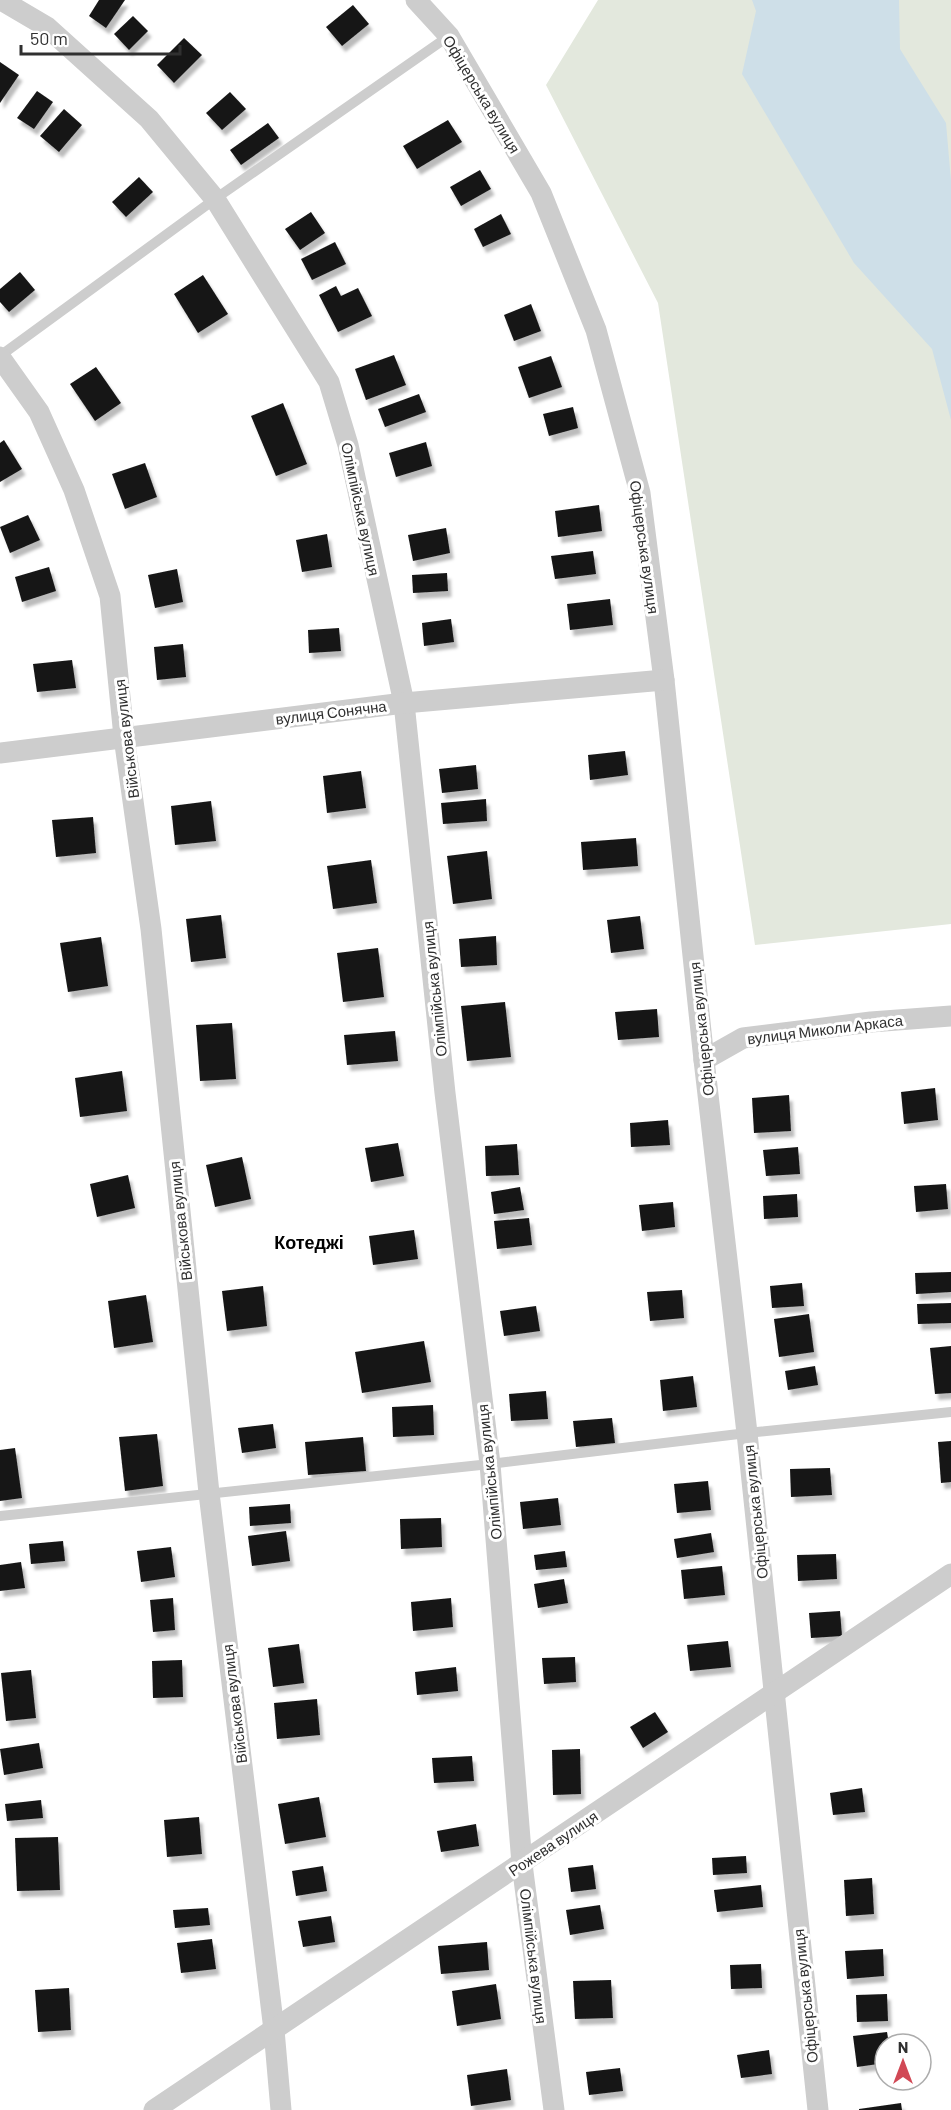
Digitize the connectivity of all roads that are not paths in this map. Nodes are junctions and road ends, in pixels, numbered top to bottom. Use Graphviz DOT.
graph roads {
  1 [pos="1,0"];
  2 [pos="416,0"];
  3 [pos="449,36"];
  4 [pos="215,199"];
  5 [pos="0,357"];
  6 [pos="664,680"];
  7 [pos="404,703"];
  8 [pos="124,737"];
  9 [pos="0,753"];
  10 [pos="951,1016"];
  11 [pos="704,1060"];
  12 [pos="951,1412"];
  13 [pos="747,1433"];
  14 [pos="490,1464"];
  15 [pos="209,1493"];
  16 [pos="0,1516"];
  17 [pos="951,1574"];
  18 [pos="773,1693"];
  19 [pos="522,1864"];
  20 [pos="274,2030"];
  21 [pos="154,2110"];
  22 [pos="281,2110"];
  23 [pos="554,2110"];
  24 [pos="818,2110"];
  1 -- 4 [label="street, Олімпійська вулиця"];
  2 -- 3 [label="street, Офіцерська вулиця"];
  3 -- 4 [label="lane"];
  3 -- 6 [label="street, Офіцерська вулиця"];
  4 -- 5 [label="lane"];
  4 -- 7 [label="street, Олімпійська вулиця"];
  5 -- 8 [label="street, Військова вулиця"];
  6 -- 7 [label="street, вулиця Сонячна"];
  6 -- 11 [label="street, Офіцерська вулиця"];
  7 -- 8 [label="street, вулиця Сонячна"];
  7 -- 14 [label="street, Олімпійська вулиця"];
  8 -- 9 [label="street, вулиця Сонячна"];
  8 -- 15 [label="street, Військова вулиця"];
  10 -- 11 [label="street, вулиця Миколи Аркаса"];
  11 -- 13 [label="street, Офіцерська вулиця"];
  12 -- 13 [label="lane"];
  13 -- 14 [label="lane"];
  13 -- 18 [label="street, Офіцерська вулиця"];
  14 -- 15 [label="lane"];
  14 -- 19 [label="street, Олімпійська вулиця"];
  15 -- 16 [label="lane"];
  15 -- 20 [label="street, Військова вулиця"];
  17 -- 18 [label="street, Рожева вулиця"];
  18 -- 19 [label="street, Рожева вулиця"];
  18 -- 24 [label="street, Офіцерська вулиця"];
  19 -- 20 [label="street, Рожева вулиця"];
  19 -- 23 [label="street, Олімпійська вулиця"];
  20 -- 21 [label="street, Рожева вулиця"];
  20 -- 22 [label="street, Військова вулиця"];
}
